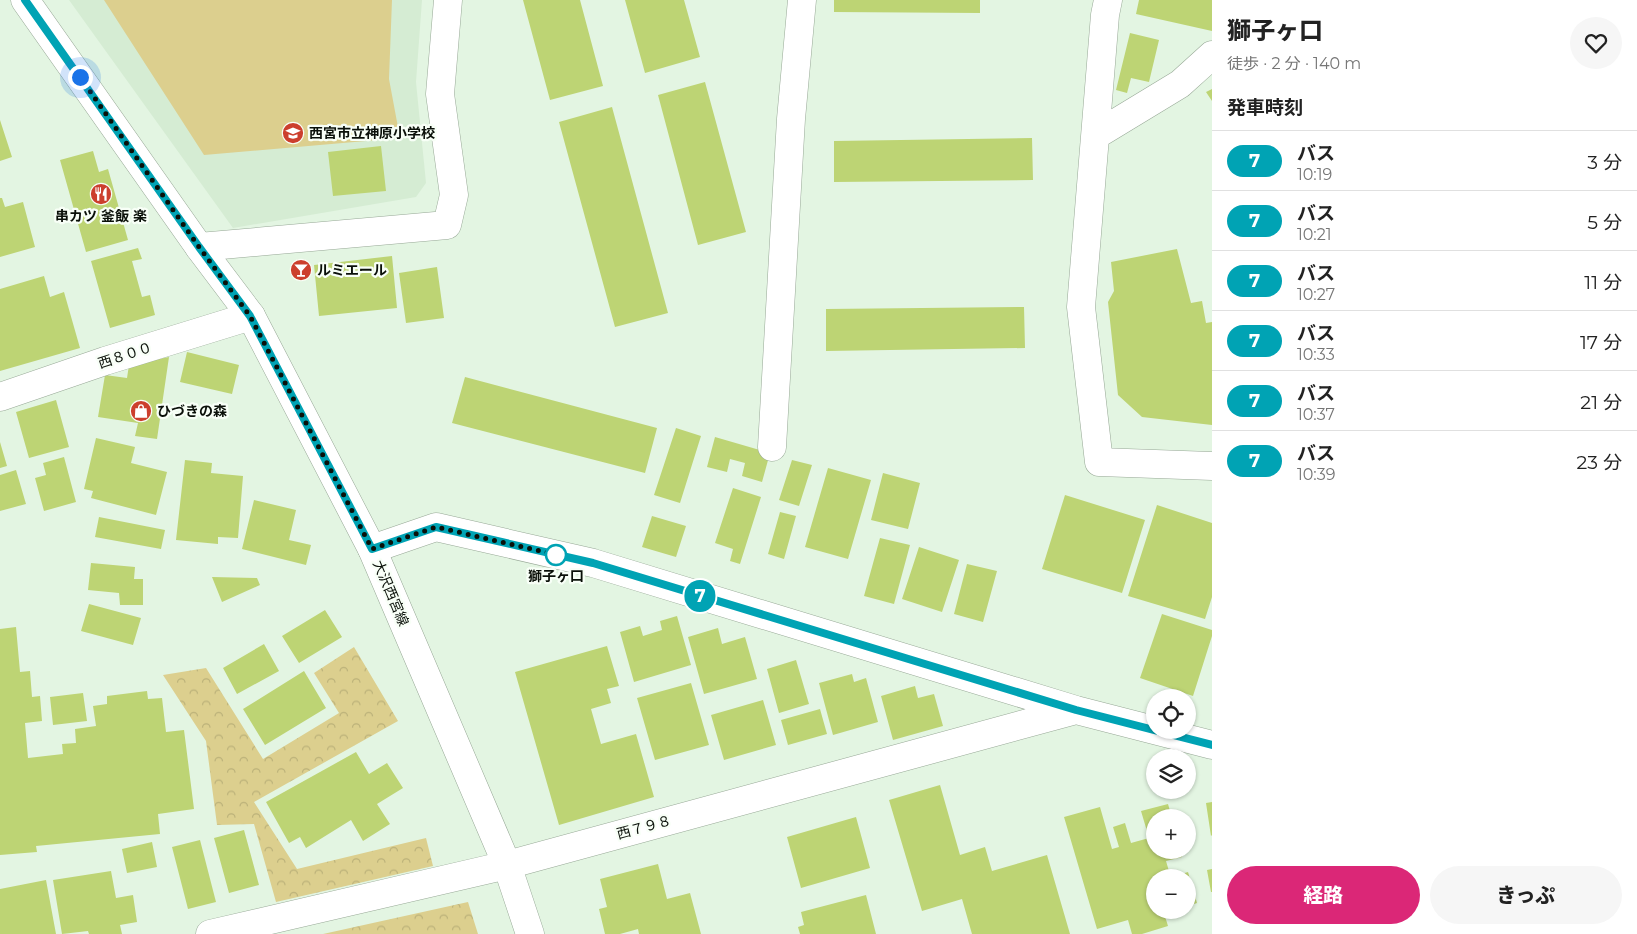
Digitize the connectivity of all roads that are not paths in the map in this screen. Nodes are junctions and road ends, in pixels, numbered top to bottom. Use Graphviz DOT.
graph roads {
  1 [pos="25,0"];
  2 [pos="448,0"];
  3 [pos="802,0"];
  4 [pos="1108,0"];
  5 [pos="1212,55"];
  6 [pos="1096,135"];
  7 [pos="199,247"];
  8 [pos="250,316"];
  9 [pos="0,397"];
  10 [pos="772,447"];
  11 [pos="1212,466"];
  12 [pos="372,549"];
  13 [pos="1076,710"];
  14 [pos="1212,745"];
  15 [pos="507,864"];
  16 [pos="210,934"];
  17 [pos="530,934"];
  1 -- 7 [label="street, 大沢西宮線"];
  2 -- 7 [label="street"];
  3 -- 10 [label="street"];
  4 -- 6 [label="street"];
  5 -- 6 [label="street"];
  6 -- 11 [label="street"];
  7 -- 8 [label="street, 大沢西宮線"];
  8 -- 9 [label="street, 西８００"];
  8 -- 12 [label="street, 大沢西宮線"];
  12 -- 13 [label="street"];
  12 -- 15 [label="street, 大沢西宮線"];
  13 -- 14 [label="street"];
  13 -- 15 [label="street, 西７９８"];
  15 -- 16 [label="street, 西７９８"];
  15 -- 17 [label="street, 大沢西宮線"];
}
